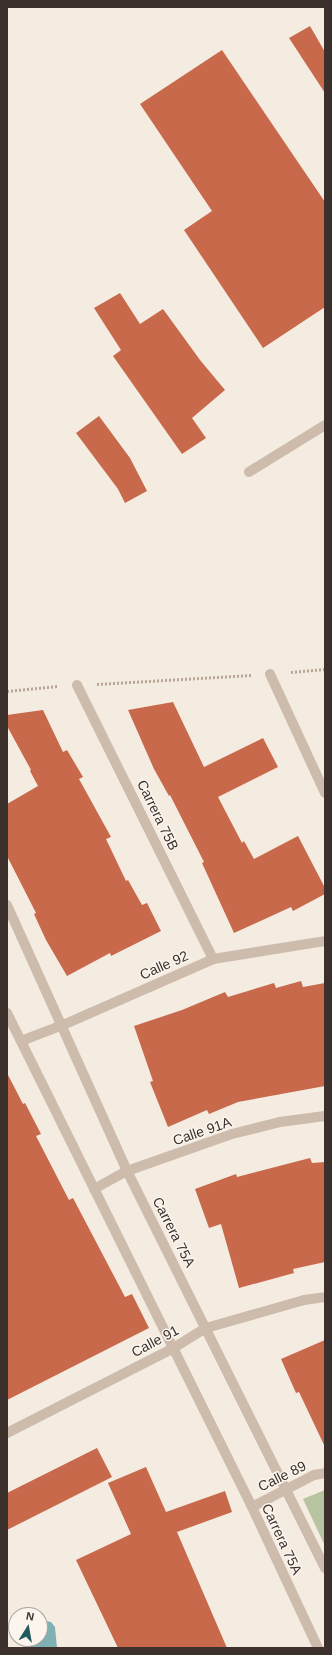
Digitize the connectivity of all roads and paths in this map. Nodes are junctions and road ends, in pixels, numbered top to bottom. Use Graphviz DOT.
graph roads {
  1 [pos="325,425"];
  2 [pos="249,472"];
  3 [pos="325,669"];
  4 [pos="270,674"];
  5 [pos="77,685"];
  6 [pos="7,691"];
  7 [pos="325,793"];
  8 [pos="7,904"];
  9 [pos="325,941"];
  10 [pos="213,959"];
  11 [pos="7,1013"];
  12 [pos="63,1025"];
  13 [pos="21,1041"];
  14 [pos="325,1116"];
  15 [pos="127,1171"];
  16 [pos="94,1189"];
  17 [pos="325,1297"];
  18 [pos="206,1328"];
  19 [pos="172,1348"];
  20 [pos="7,1433"];
  21 [pos="325,1472"];
  22 [pos="286,1489"];
  23 [pos="252,1507"];
  24 [pos="325,1568"];
  25 [pos="318,1648"];
  1 -- 2 [label="street"];
  3 -- 4 [label="path"];
  4 -- 5 [label="path"];
  4 -- 7 [label="street"];
  5 -- 6 [label="path"];
  5 -- 10 [label="street, Carrera 75B"];
  8 -- 12 [label="street, Carrera 75A"];
  9 -- 10 [label="street, Calle 92"];
  10 -- 12 [label="street, Calle 92"];
  11 -- 13 [label="street, Carrera 75A"];
  12 -- 13 [label="street, Calle 92"];
  12 -- 15 [label="street, Carrera 75A"];
  13 -- 16 [label="street, Carrera 75A"];
  14 -- 15 [label="street, Calle 91A"];
  15 -- 16 [label="street, Calle 91A"];
  15 -- 18 [label="street, Carrera 75A"];
  16 -- 19 [label="street, Carrera 75A"];
  17 -- 18 [label="street, Calle 91"];
  18 -- 19 [label="street, Calle 91"];
  18 -- 22 [label="street, Carrera 75A"];
  19 -- 20 [label="street, Calle 91"];
  19 -- 23 [label="street, Carrera 75A"];
  21 -- 22 [label="street, Calle 89"];
  22 -- 23 [label="street, Calle 89"];
  22 -- 24 [label="street, Carrera 75A"];
  23 -- 25 [label="street, Carrera 75A"];
}
